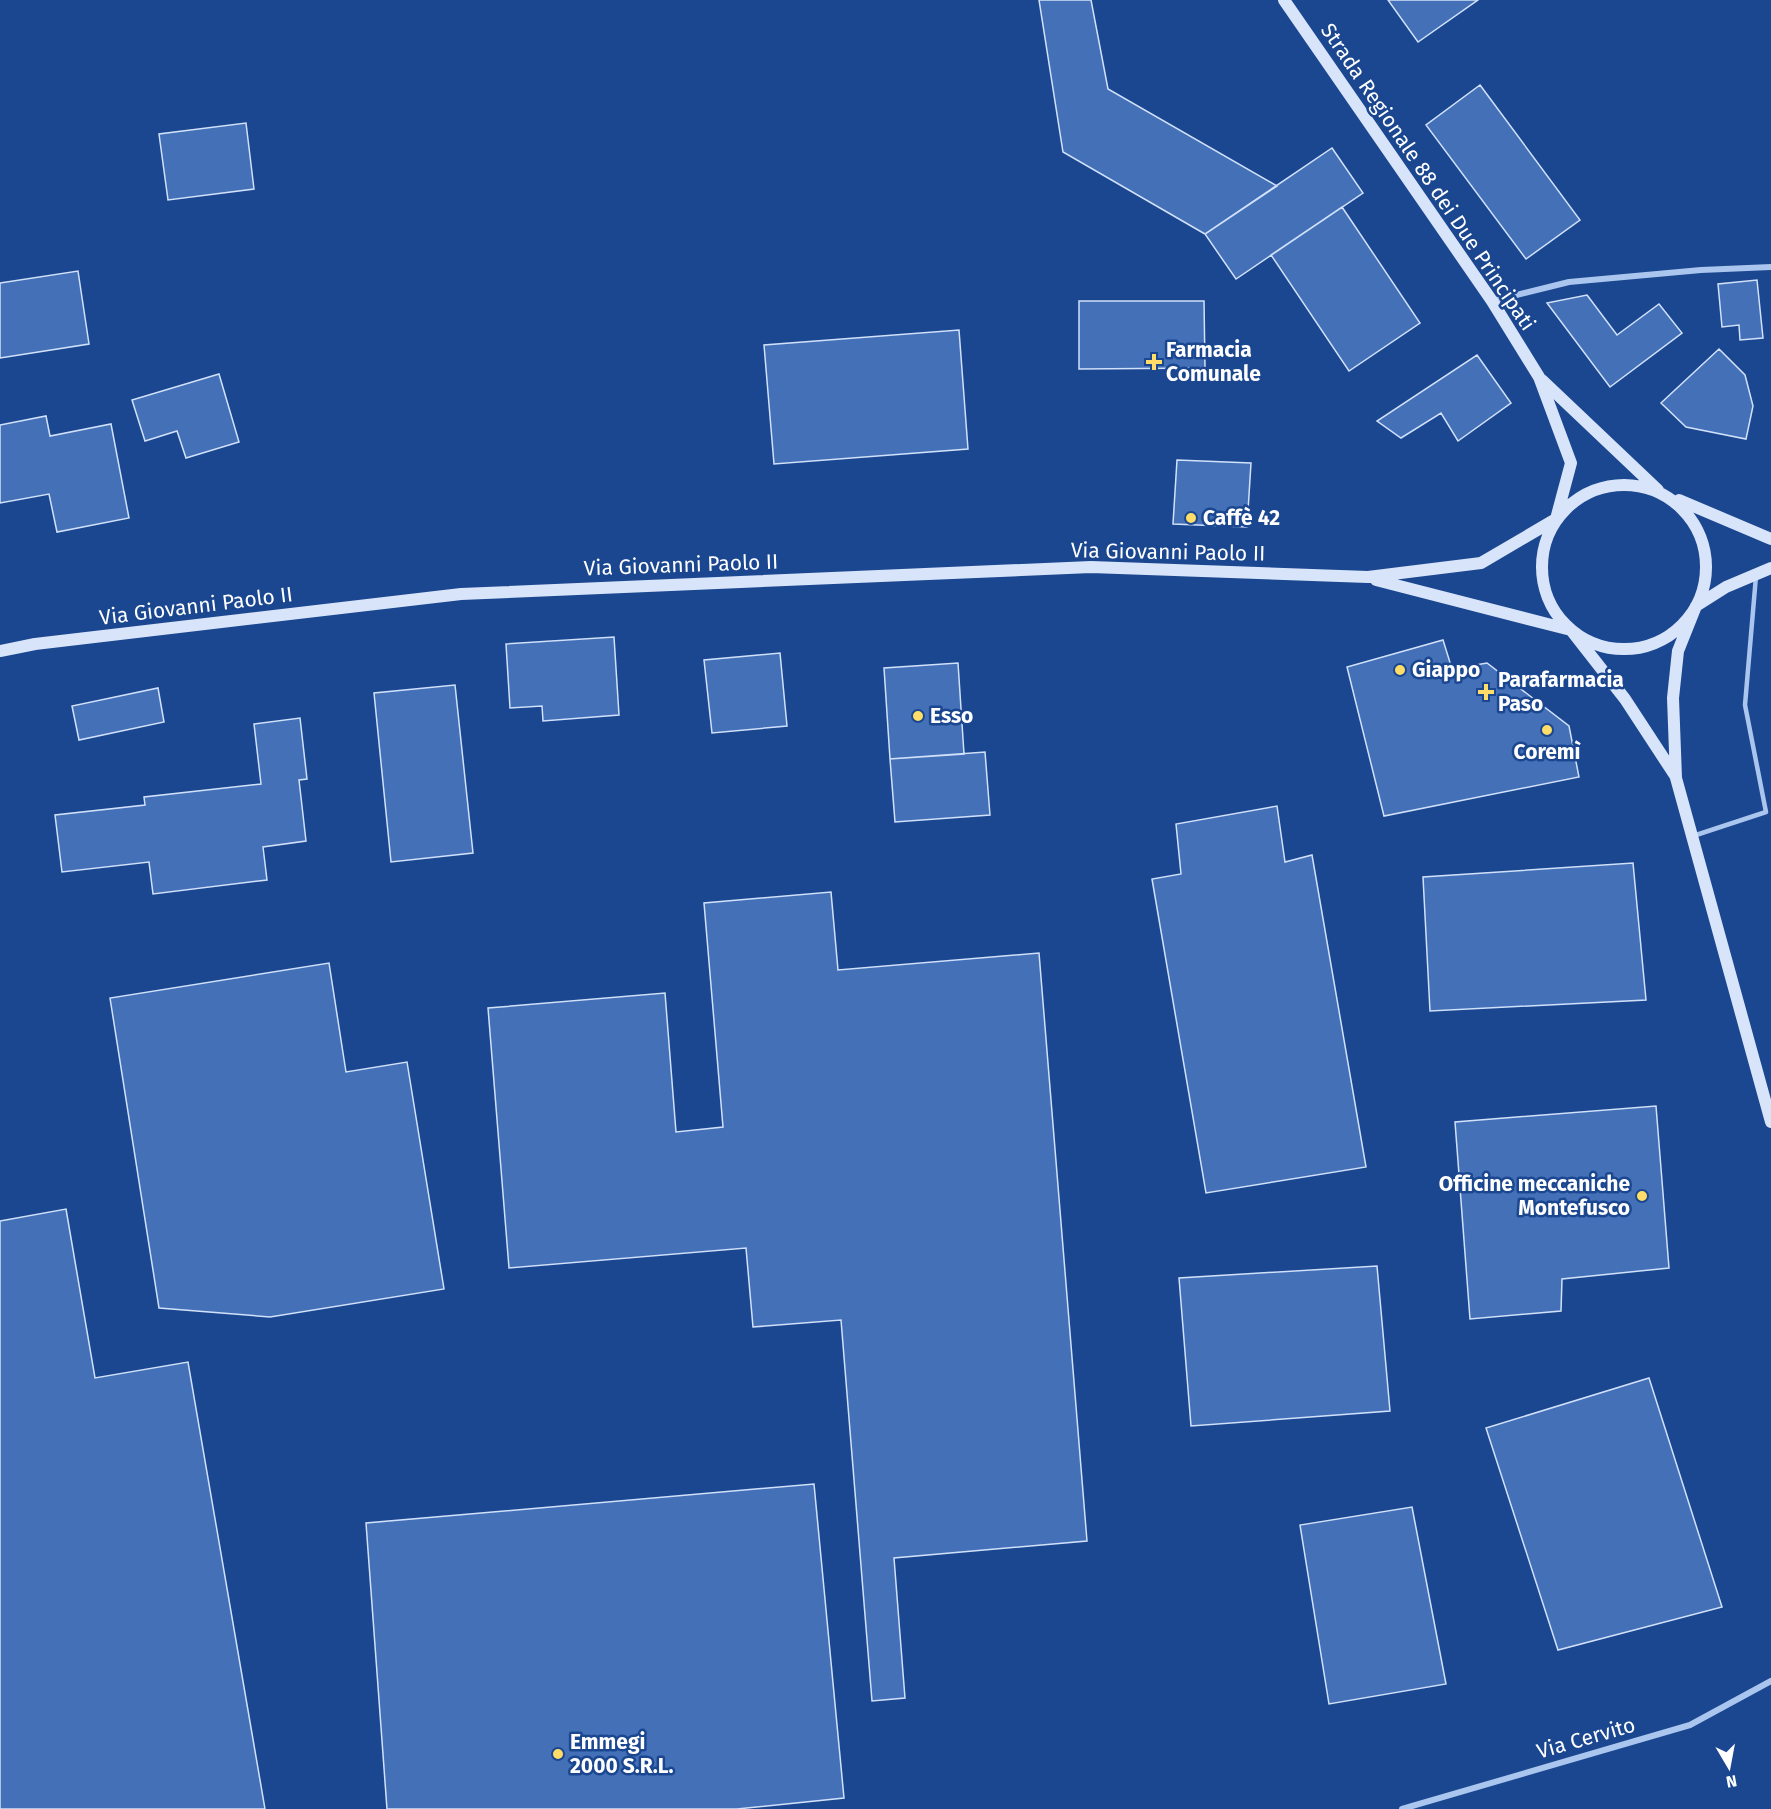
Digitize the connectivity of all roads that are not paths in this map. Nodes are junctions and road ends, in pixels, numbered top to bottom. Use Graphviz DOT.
graph roads {
  1 [pos="1284,0"];
  2 [pos="1771,267"];
  3 [pos="1492,301"];
  4 [pos="1539,377"];
  5 [pos="1661,492"];
  6 [pos="1556,519"];
  7 [pos="1771,539"];
  8 [pos="1771,568"];
  9 [pos="1756,574"];
  10 [pos="1368,577"];
  11 [pos="1696,606"];
  12 [pos="1570,630"];
  13 [pos="0,651"];
  14 [pos="1676,778"];
  15 [pos="1693,836"];
  16 [pos="1771,1122"];
  17 [pos="1771,1681"];
  18 [pos="1402,1809"];
  1 -- 3 [label="main road, Strada Regionale 88 dei Due Principati"];
  2 -- 3 [label="street"];
  3 -- 4 [label="main road, Strada Regionale 88 dei Due Principati"];
  4 -- 5 [label="main road, Strada Regionale 88 dei Due Principati"];
  4 -- 6 [label="main road, Strada Regionale 88 dei Due Principati"];
  5 -- 6 [label="main road, Strada Regionale 88 dei Due Principati"];
  5 -- 7 [label="main road"];
  5 -- 11 [label="main road, Strada Regionale 88 dei Due Principati"];
  6 -- 10 [label="main road"];
  6 -- 12 [label="main road, Strada Regionale 88 dei Due Principati"];
  8 -- 9 [label="main road"];
  9 -- 11 [label="main road"];
  9 -- 15 [label="lane"];
  10 -- 12 [label="main road"];
  10 -- 13 [label="main road, Via Giovanni Paolo II"];
  11 -- 12 [label="main road, Strada Regionale 88 dei Due Principati"];
  11 -- 14 [label="main road, Strada Regionale 88 dei Due Principati"];
  12 -- 14 [label="main road, Strada Regionale 88 dei Due Principati"];
  14 -- 15 [label="main road, Strada Regionale 88 dei Due Principati"];
  15 -- 16 [label="main road, Strada Regionale 88 dei Due Principati"];
  17 -- 18 [label="street, Via Cervito"];
}
